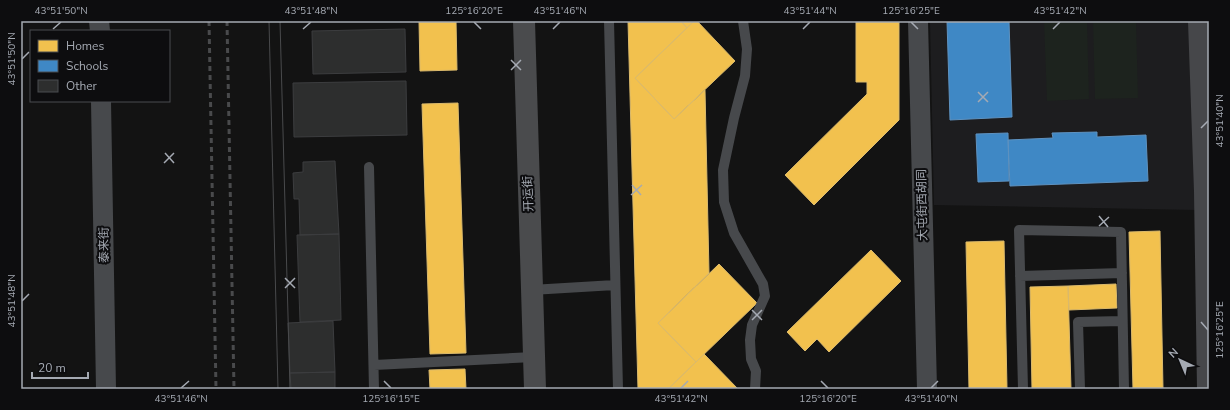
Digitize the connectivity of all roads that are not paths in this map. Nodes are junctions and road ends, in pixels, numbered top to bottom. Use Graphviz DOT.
graph roads {
  1 [pos="524,21"];
  2 [pos="609,21"];
  3 [pos="744,21"];
  4 [pos="918,21"];
  5 [pos="1199,21"];
  6 [pos="101,102"];
  7 [pos="369,167"];
  8 [pos="1207,191"];
  9 [pos="1122,273"];
  10 [pos="1020,276"];
  11 [pos="615,285"];
  12 [pos="531,290"];
  13 [pos="1122,321"];
  14 [pos="533,362"];
  15 [pos="374,365"];
  16 [pos="106,389"];
  17 [pos="374,389"];
  18 [pos="529,389"];
  19 [pos="535,389"];
  20 [pos="541,389"];
  21 [pos="618,389"];
  22 [pos="755,389"];
  23 [pos="927,389"];
  24 [pos="1023,389"];
  25 [pos="1080,389"];
  26 [pos="1124,389"];
  27 [pos="1208,389"];
  1 -- 12 [label="main road, 开运街"];
  2 -- 11 [label="lane"];
  3 -- 22 [label="lane"];
  4 -- 23 [label="street, 大屯街西胡同"];
  5 -- 8 [label="street"];
  6 -- 16 [label="street, 泰来街"];
  7 -- 15 [label="lane"];
  8 -- 27 [label="street"];
  9 -- 10 [label="lane"];
  9 -- 10 [label="lane"];
  9 -- 13 [label="lane"];
  10 -- 24 [label="lane"];
  11 -- 12 [label="lane"];
  11 -- 21 [label="lane"];
  12 -- 14 [label="main road, 开运街"];
  13 -- 25 [label="lane"];
  13 -- 26 [label="lane"];
  14 -- 15 [label="lane"];
  14 -- 18 [label="main road, 开运街"];
  14 -- 19 [label="main road, 开运街"];
  14 -- 20 [label="main road, 开运街"];
  15 -- 17 [label="lane"];
}
